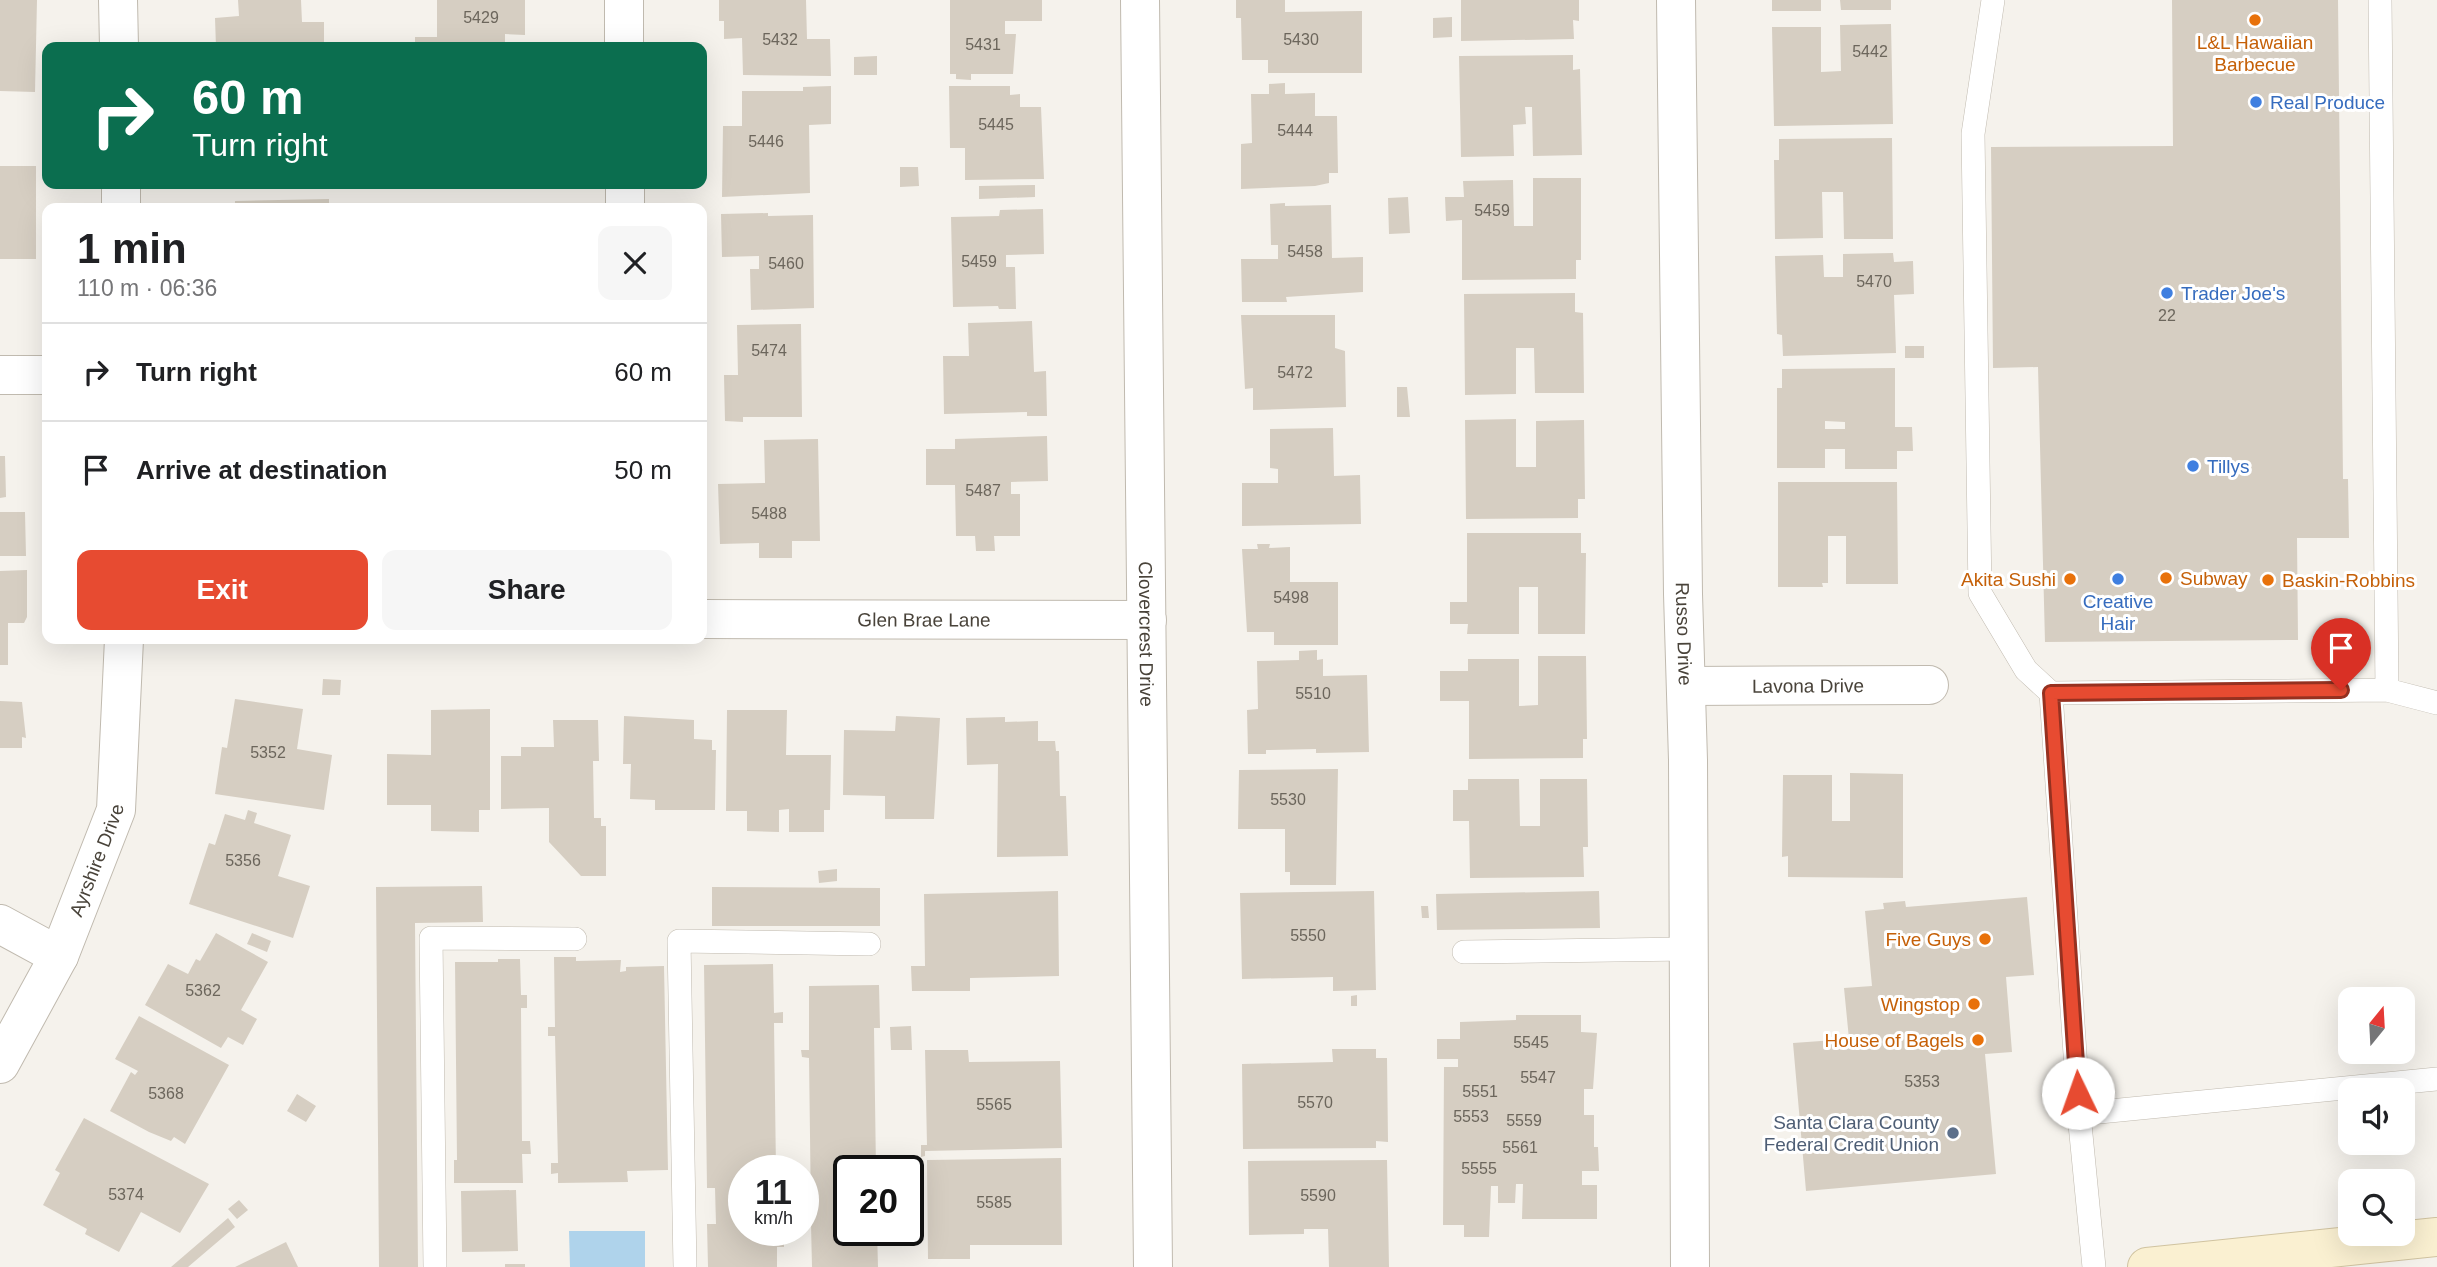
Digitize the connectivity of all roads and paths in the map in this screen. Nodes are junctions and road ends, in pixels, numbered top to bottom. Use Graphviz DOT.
graph roads {
  1 [pos="118,0"];
  2 [pos="624,0"];
  3 [pos="1140,0"];
  4 [pos="1676,0"];
  5 [pos="1993,0"];
  6 [pos="2380,0"];
  7 [pos="118,42"];
  8 [pos="624,42"];
  9 [pos="0,375"];
  10 [pos="42,375"];
  11 [pos="707,619"];
  12 [pos="1147,620"];
  13 [pos="124,644"];
  14 [pos="1929,685"];
  15 [pos="1686,686"];
  16 [pos="2387,690"];
  17 [pos="2051,693"];
  18 [pos="2437,703"];
  19 [pos="0,924"];
  20 [pos="575,939"];
  21 [pos="869,944"];
  22 [pos="1688,949"];
  23 [pos="1464,952"];
  24 [pos="59,956"];
  25 [pos="0,1064"];
  26 [pos="2437,1079"];
  27 [pos="2080,1114"];
  28 [pos="2437,1237"];
  29 [pos="435,1267"];
  30 [pos="685,1267"];
  31 [pos="1153,1267"];
  32 [pos="1690,1267"];
  33 [pos="2094,1267"];
  34 [pos="2147,1267"];
  1 -- 7 [label="street"];
  2 -- 8 [label="street"];
  3 -- 12 [label="street, Clovercrest Drive"];
  4 -- 15 [label="street, Russo Drive"];
  5 -- 17 [label="lane"];
  6 -- 16 [label="lane"];
  9 -- 10 [label="street"];
  11 -- 12 [label="street, Glen Brae Lane"];
  12 -- 31 [label="street, Clovercrest Drive"];
  13 -- 24 [label="street, Ayrshire Drive"];
  14 -- 15 [label="street, Lavona Drive"];
  15 -- 22 [label="street, Russo Drive"];
  16 -- 17 [label="lane"];
  16 -- 18 [label="lane"];
  17 -- 27 [label="lane"];
  19 -- 24 [label="street"];
  20 -- 29 [label="lane"];
  21 -- 30 [label="lane"];
  22 -- 23 [label="lane"];
  22 -- 32 [label="street, Russo Drive"];
  24 -- 25 [label="street, Ayrshire Drive"];
  26 -- 27 [label="lane"];
  27 -- 33 [label="lane"];
  28 -- 34 [label="main road"];
}
